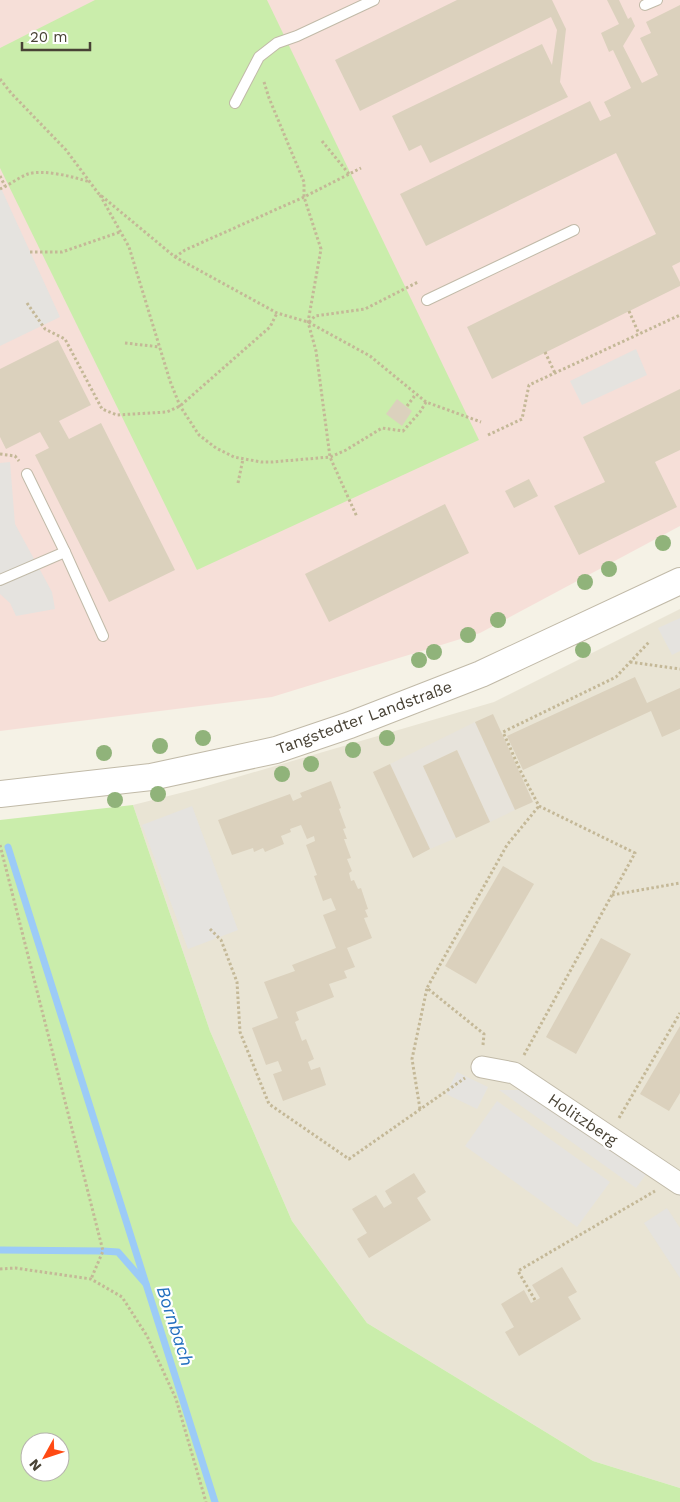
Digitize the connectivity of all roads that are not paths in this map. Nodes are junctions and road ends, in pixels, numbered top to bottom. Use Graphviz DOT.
graph roads {
  1 [pos="374,0"];
  2 [pos="657,0"];
  3 [pos="646,6"];
  4 [pos="235,103"];
  5 [pos="574,230"];
  6 [pos="427,300"];
  7 [pos="27,474"];
  8 [pos="65,552"];
  9 [pos="0,580"];
  10 [pos="680,581"];
  11 [pos="103,636"];
  12 [pos="0,794"];
  13 [pos="482,1067"];
  14 [pos="677,1182"];
  1 -- 4 [label="lane"];
  2 -- 3 [label="lane"];
  5 -- 6 [label="lane"];
  7 -- 8 [label="lane"];
  8 -- 9 [label="lane"];
  8 -- 11 [label="lane"];
  10 -- 12 [label="street, Tangstedter Landstraße"];
  13 -- 14 [label="street, Holitzberg"];
}
